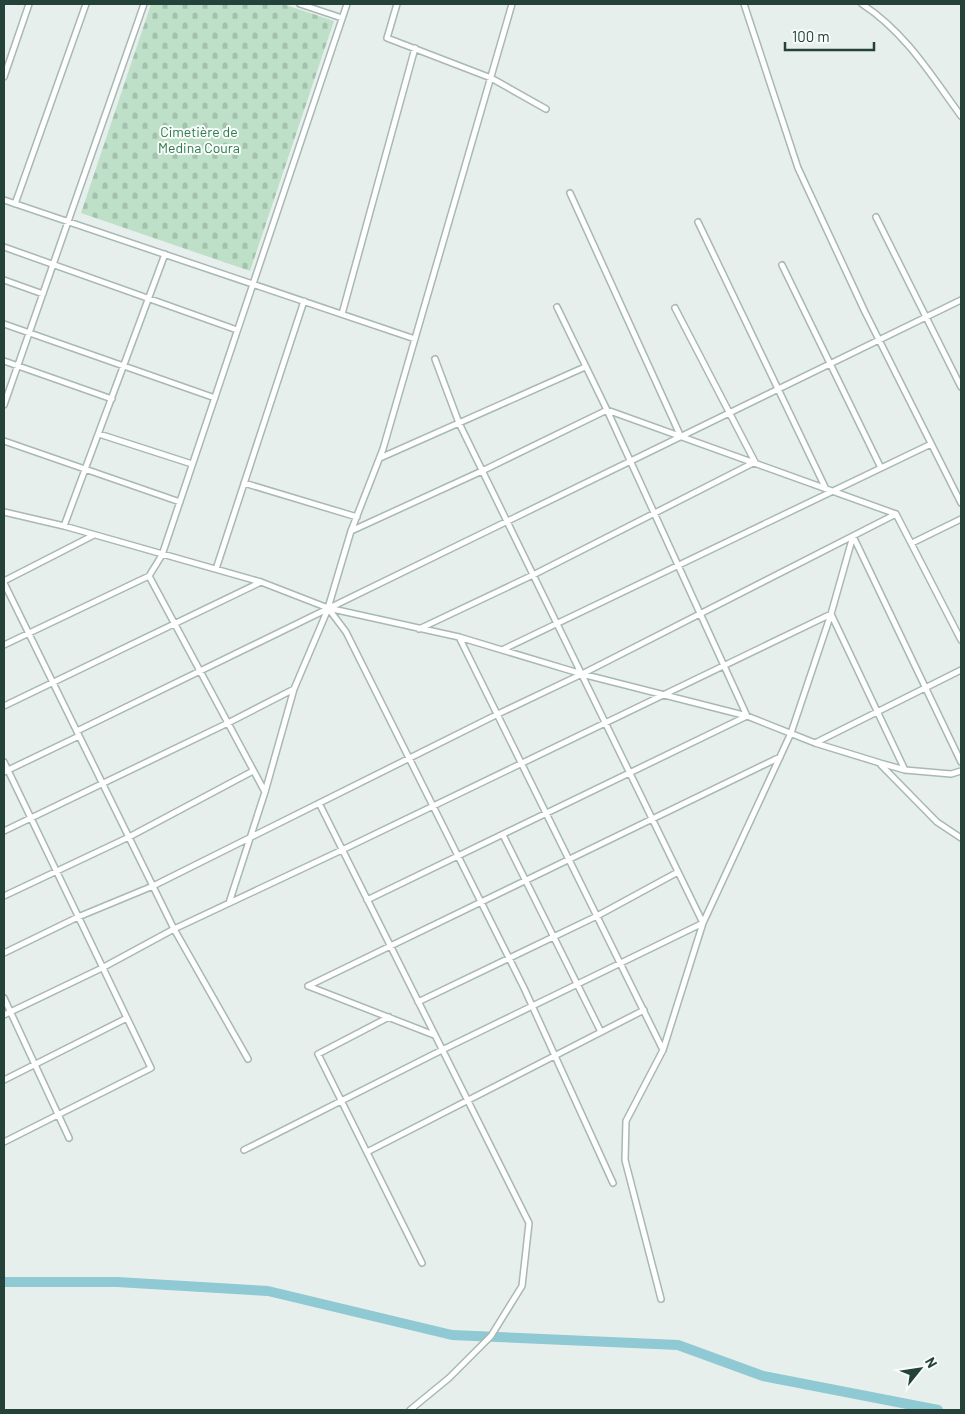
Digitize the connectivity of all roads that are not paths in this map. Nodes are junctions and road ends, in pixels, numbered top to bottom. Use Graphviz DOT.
graph roads {
  1 [pos="29,4"];
  2 [pos="86,4"];
  3 [pos="144,4"];
  4 [pos="300,4"];
  5 [pos="347,4"];
  6 [pos="397,4"];
  7 [pos="512,4"];
  8 [pos="744,4"];
  9 [pos="862,4"];
  10 [pos="342,18"];
  11 [pos="415,48"];
  12 [pos="4,77"];
  13 [pos="491,78"];
  14 [pos="546,109"];
  15 [pos="961,116"];
  16 [pos="570,193"];
  17 [pos="4,200"];
  18 [pos="14,204"];
  19 [pos="876,217"];
  20 [pos="68,222"];
  21 [pos="698,222"];
  22 [pos="4,246"];
  23 [pos="165,254"];
  24 [pos="53,264"];
  25 [pos="782,265"];
  26 [pos="4,280"];
  27 [pos="253,284"];
  28 [pos="43,294"];
  29 [pos="149,298"];
  30 [pos="961,300"];
  31 [pos="304,301"];
  32 [pos="557,308"];
  33 [pos="675,308"];
  34 [pos="342,314"];
  35 [pos="927,317"];
  36 [pos="4,324"];
  37 [pos="237,330"];
  38 [pos="29,333"];
  39 [pos="415,339"];
  40 [pos="880,340"];
  41 [pos="435,359"];
  42 [pos="4,361"];
  43 [pos="830,364"];
  44 [pos="18,366"];
  45 [pos="124,366"];
  46 [pos="585,367"];
  47 [pos="961,386"];
  48 [pos="778,390"];
  49 [pos="112,398"];
  50 [pos="215,398"];
  51 [pos="4,402"];
  52 [pos="607,410"];
  53 [pos="730,413"];
  54 [pos="459,423"];
  55 [pos="99,434"];
  56 [pos="681,437"];
  57 [pos="4,441"];
  58 [pos="931,444"];
  59 [pos="379,458"];
  60 [pos="629,462"];
  61 [pos="755,462"];
  62 [pos="192,464"];
  63 [pos="881,468"];
  64 [pos="86,469"];
  65 [pos="482,471"];
  66 [pos="244,483"];
  67 [pos="825,487"];
  68 [pos="835,491"];
  69 [pos="180,502"];
  70 [pos="961,503"];
  71 [pos="4,512"];
  72 [pos="652,512"];
  73 [pos="896,514"];
  74 [pos="356,517"];
  75 [pos="961,519"];
  76 [pos="507,521"];
  77 [pos="64,526"];
  78 [pos="351,532"];
  79 [pos="94,535"];
  80 [pos="854,536"];
  81 [pos="912,543"];
  82 [pos="162,555"];
  83 [pos="677,565"];
  84 [pos="216,569"];
  85 [pos="533,575"];
  86 [pos="149,576"];
  87 [pos="4,582"];
  88 [pos="261,582"];
  89 [pos="328,608"];
  90 [pos="700,614"];
  91 [pos="831,614"];
  92 [pos="175,624"];
  93 [pos="557,624"];
  94 [pos="419,629"];
  95 [pos="29,633"];
  96 [pos="459,637"];
  97 [pos="961,640"];
  98 [pos="4,645"];
  99 [pos="504,649"];
  100 [pos="724,666"];
  101 [pos="961,670"];
  102 [pos="200,671"];
  103 [pos="582,674"];
  104 [pos="53,683"];
  105 [pos="926,688"];
  106 [pos="294,689"];
  107 [pos="663,695"];
  108 [pos="4,706"];
  109 [pos="877,712"];
  110 [pos="498,714"];
  111 [pos="747,716"];
  112 [pos="228,723"];
  113 [pos="606,723"];
  114 [pos="792,733"];
  115 [pos="78,734"];
  116 [pos="815,743"];
  117 [pos="781,757"];
  118 [pos="409,758"];
  119 [pos="4,762"];
  120 [pos="961,762"];
  121 [pos="523,763"];
  122 [pos="880,763"];
  123 [pos="905,770"];
  124 [pos="6,771"];
  125 [pos="253,771"];
  126 [pos="961,772"];
  127 [pos="630,773"];
  128 [pos="103,785"];
  129 [pos="265,792"];
  130 [pos="319,803"];
  131 [pos="433,806"];
  132 [pos="547,813"];
  133 [pos="30,818"];
  134 [pos="652,819"];
  135 [pos="4,831"];
  136 [pos="502,835"];
  137 [pos="129,837"];
  138 [pos="251,837"];
  139 [pos="961,838"];
  140 [pos="342,850"];
  141 [pos="458,856"];
  142 [pos="570,859"];
  143 [pos="56,872"];
  144 [pos="678,872"];
  145 [pos="525,880"];
  146 [pos="153,886"];
  147 [pos="4,896"];
  148 [pos="367,900"];
  149 [pos="481,902"];
  150 [pos="229,903"];
  151 [pos="597,916"];
  152 [pos="78,917"];
  153 [pos="703,923"];
  154 [pos="174,929"];
  155 [pos="553,937"];
  156 [pos="390,946"];
  157 [pos="4,953"];
  158 [pos="509,958"];
  159 [pos="620,963"];
  160 [pos="102,968"];
  161 [pos="577,984"];
  162 [pos="4,998"];
  163 [pos="418,1002"];
  164 [pos="532,1006"];
  165 [pos="644,1010"];
  166 [pos="11,1012"];
  167 [pos="4,1015"];
  168 [pos="389,1017"];
  169 [pos="126,1018"];
  170 [pos="601,1032"];
  171 [pos="434,1035"];
  172 [pos="442,1050"];
  173 [pos="663,1050"];
  174 [pos="555,1056"];
  175 [pos="248,1059"];
  176 [pos="35,1064"];
  177 [pos="4,1080"];
  178 [pos="467,1100"];
  179 [pos="342,1101"];
  180 [pos="57,1114"];
  181 [pos="69,1138"];
  182 [pos="4,1142"];
  183 [pos="244,1150"];
  184 [pos="367,1152"];
  185 [pos="613,1183"];
  186 [pos="422,1263"];
  187 [pos="662,1299"];
  188 [pos="410,1410"];
  1 -- 12 [label="street"];
  2 -- 18 [label="street"];
  3 -- 20 [label="street"];
  4 -- 10 [label="street"];
  5 -- 10 [label="street"];
  6 -- 11 [label="street"];
  7 -- 13 [label="street"];
  8 -- 40 [label="street"];
  9 -- 15 [label="street"];
  10 -- 27 [label="street"];
  11 -- 13 [label="street"];
  11 -- 34 [label="street"];
  13 -- 14 [label="street"];
  13 -- 39 [label="street"];
  16 -- 56 [label="street"];
  17 -- 18 [label="street"];
  18 -- 20 [label="street"];
  19 -- 35 [label="street"];
  20 -- 23 [label="street"];
  20 -- 24 [label="street"];
  21 -- 48 [label="street"];
  22 -- 24 [label="street"];
  23 -- 27 [label="street"];
  23 -- 29 [label="street"];
  24 -- 28 [label="street"];
  24 -- 29 [label="street"];
  25 -- 43 [label="street"];
  26 -- 28 [label="street"];
  27 -- 31 [label="street"];
  27 -- 37 [label="street"];
  28 -- 38 [label="street"];
  29 -- 37 [label="street"];
  29 -- 45 [label="street"];
  30 -- 35 [label="street"];
  31 -- 34 [label="street"];
  31 -- 66 [label="street"];
  32 -- 46 [label="street"];
  33 -- 53 [label="street"];
  34 -- 39 [label="street"];
  35 -- 40 [label="street"];
  35 -- 47 [label="street"];
  36 -- 38 [label="street"];
  37 -- 50 [label="street"];
  38 -- 44 [label="street"];
  38 -- 45 [label="street"];
  39 -- 59 [label="street"];
  40 -- 43 [label="street"];
  40 -- 58 [label="street"];
  41 -- 54 [label="street"];
  42 -- 44 [label="street"];
  43 -- 48 [label="street"];
  43 -- 63 [label="street"];
  44 -- 49 [label="street"];
  44 -- 51 [label="street"];
  45 -- 49 [label="street"];
  45 -- 50 [label="street"];
  46 -- 52 [label="street"];
  46 -- 54 [label="street"];
  48 -- 53 [label="street"];
  48 -- 67 [label="street"];
  49 -- 55 [label="street"];
  50 -- 62 [label="street"];
  52 -- 56 [label="street"];
  52 -- 60 [label="street"];
  52 -- 65 [label="street"];
  53 -- 56 [label="street"];
  53 -- 61 [label="street"];
  54 -- 59 [label="street"];
  54 -- 65 [label="street"];
  55 -- 62 [label="street"];
  55 -- 64 [label="street"];
  56 -- 60 [label="street"];
  56 -- 61 [label="street"];
  57 -- 64 [label="street"];
  58 -- 63 [label="street"];
  58 -- 70 [label="street"];
  59 -- 74 [label="street"];
  60 -- 72 [label="street"];
  60 -- 76 [label="street"];
  61 -- 67 [label="street"];
  61 -- 72 [label="street"];
  62 -- 69 [label="street"];
  63 -- 68 [label="street"];
  64 -- 69 [label="street"];
  64 -- 77 [label="street"];
  65 -- 76 [label="street"];
  65 -- 78 [label="street"];
  66 -- 74 [label="street"];
  66 -- 84 [label="street"];
  67 -- 68 [label="street"];
  68 -- 73 [label="street"];
  68 -- 83 [label="street"];
  69 -- 82 [label="street"];
  71 -- 77 [label="street"];
  72 -- 83 [label="street"];
  72 -- 85 [label="street"];
  73 -- 80 [label="street"];
  73 -- 81 [label="street"];
  74 -- 78 [label="street"];
  75 -- 81 [label="street"];
  76 -- 85 [label="street"];
  76 -- 89 [label="street"];
  77 -- 79 [label="street"];
  78 -- 89 [label="street"];
  79 -- 82 [label="street"];
  79 -- 87 [label="street"];
  80 -- 90 [label="street"];
  80 -- 91 [label="street"];
  80 -- 105 [label="street"];
  81 -- 97 [label="street"];
  82 -- 84 [label="street"];
  82 -- 86 [label="street"];
  83 -- 90 [label="street"];
  83 -- 93 [label="street"];
  84 -- 88 [label="street"];
  85 -- 93 [label="street"];
  85 -- 94 [label="street"];
  86 -- 92 [label="street"];
  86 -- 95 [label="street"];
  87 -- 95 [label="street"];
  88 -- 89 [label="street"];
  88 -- 92 [label="street"];
  89 -- 94 [label="street"];
  89 -- 102 [label="street"];
  89 -- 106 [label="street"];
  89 -- 118 [label="street"];
  90 -- 100 [label="street"];
  90 -- 103 [label="street"];
  91 -- 100 [label="street"];
  91 -- 109 [label="street"];
  91 -- 114 [label="street"];
  92 -- 102 [label="street"];
  92 -- 104 [label="street"];
  93 -- 99 [label="street"];
  93 -- 103 [label="street"];
  94 -- 96 [label="street"];
  95 -- 98 [label="street"];
  95 -- 104 [label="street"];
  96 -- 99 [label="street"];
  96 -- 110 [label="street"];
  99 -- 103 [label="street"];
  100 -- 107 [label="street"];
  100 -- 111 [label="street"];
  101 -- 105 [label="street"];
  102 -- 112 [label="street"];
  102 -- 115 [label="street"];
  103 -- 107 [label="street"];
  103 -- 110 [label="street"];
  103 -- 113 [label="street"];
  104 -- 108 [label="street"];
  104 -- 115 [label="street"];
  105 -- 109 [label="street"];
  105 -- 120 [label="street"];
  106 -- 112 [label="street"];
  106 -- 129 [label="street"];
  107 -- 111 [label="street"];
  107 -- 113 [label="street"];
  109 -- 116 [label="street"];
  109 -- 123 [label="street"];
  110 -- 118 [label="street"];
  110 -- 121 [label="street"];
  111 -- 114 [label="street"];
  111 -- 127 [label="street"];
  112 -- 125 [label="street"];
  112 -- 128 [label="street"];
  113 -- 121 [label="street"];
  113 -- 127 [label="street"];
  114 -- 116 [label="street"];
  114 -- 117 [label="street"];
  115 -- 124 [label="street"];
  115 -- 128 [label="street"];
  116 -- 122 [label="street"];
  117 -- 134 [label="street"];
  117 -- 153 [label="street"];
  118 -- 130 [label="street"];
  118 -- 131 [label="street"];
  119 -- 124 [label="street"];
  121 -- 131 [label="street"];
  121 -- 132 [label="street"];
  122 -- 123 [label="street"];
  122 -- 139 [label="street"];
  123 -- 126 [label="street"];
  124 -- 133 [label="street"];
  125 -- 129 [label="street"];
  125 -- 137 [label="street"];
  127 -- 132 [label="street"];
  127 -- 134 [label="street"];
  128 -- 133 [label="street"];
  128 -- 137 [label="street"];
  129 -- 138 [label="street"];
  130 -- 138 [label="street"];
  130 -- 140 [label="street"];
  131 -- 140 [label="street"];
  131 -- 141 [label="street"];
  132 -- 136 [label="street"];
  132 -- 142 [label="street"];
  133 -- 135 [label="street"];
  133 -- 143 [label="street"];
  134 -- 142 [label="street"];
  134 -- 144 [label="street"];
  136 -- 141 [label="street"];
  136 -- 145 [label="street"];
  137 -- 143 [label="street"];
  137 -- 146 [label="street"];
  138 -- 146 [label="street"];
  138 -- 150 [label="street"];
  140 -- 148 [label="street"];
  140 -- 150 [label="street"];
  141 -- 148 [label="street"];
  141 -- 149 [label="street"];
  142 -- 145 [label="street"];
  142 -- 151 [label="street"];
  143 -- 147 [label="street"];
  143 -- 152 [label="street"];
  144 -- 151 [label="street"];
  144 -- 153 [label="street"];
  145 -- 149 [label="street"];
  145 -- 155 [label="street"];
  146 -- 152 [label="street"];
  146 -- 154 [label="street"];
  148 -- 156 [label="street"];
  149 -- 156 [label="street"];
  149 -- 158 [label="street"];
  150 -- 154 [label="street"];
  151 -- 155 [label="street"];
  151 -- 159 [label="street"];
  152 -- 157 [label="street"];
  152 -- 160 [label="street"];
  153 -- 159 [label="street"];
  153 -- 173 [label="street"];
  154 -- 160 [label="street"];
  154 -- 175 [label="street"];
  155 -- 158 [label="street"];
  155 -- 161 [label="street"];
  156 -- 163 [label="street"];
  156 -- 168 [label="street"];
  158 -- 163 [label="street"];
  158 -- 164 [label="street"];
  159 -- 161 [label="street"];
  159 -- 165 [label="street"];
  160 -- 166 [label="street"];
  160 -- 169 [label="street"];
  161 -- 164 [label="street"];
  161 -- 170 [label="street"];
  162 -- 166 [label="street"];
  163 -- 171 [label="street"];
  164 -- 172 [label="street"];
  164 -- 174 [label="street"];
  165 -- 170 [label="street"];
  165 -- 173 [label="street"];
  166 -- 167 [label="street"];
  166 -- 176 [label="street"];
  168 -- 171 [label="street"];
  168 -- 179 [label="street"];
  169 -- 176 [label="street"];
  169 -- 180 [label="street"];
  170 -- 174 [label="street"];
  171 -- 172 [label="street"];
  172 -- 178 [label="street"];
  172 -- 179 [label="street"];
  173 -- 187 [label="street"];
  174 -- 178 [label="street"];
  174 -- 185 [label="street"];
  176 -- 177 [label="street"];
  176 -- 180 [label="street"];
  178 -- 184 [label="street"];
  178 -- 188 [label="street"];
  179 -- 183 [label="street"];
  179 -- 184 [label="street"];
  180 -- 181 [label="street"];
  180 -- 182 [label="street"];
  184 -- 186 [label="street"];
}
